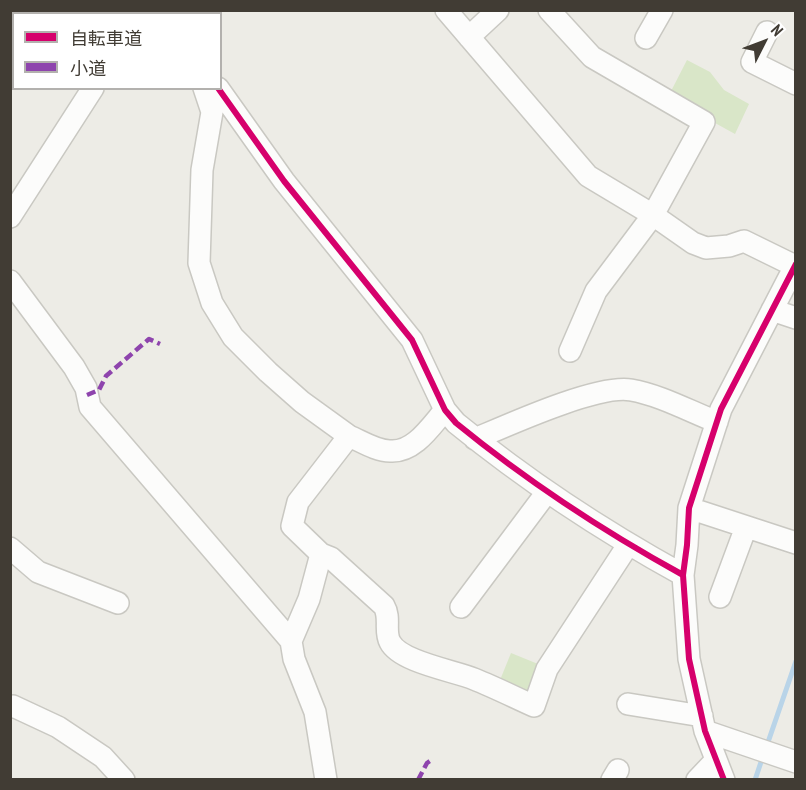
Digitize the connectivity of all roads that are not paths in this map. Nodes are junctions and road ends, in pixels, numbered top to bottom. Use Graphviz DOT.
graph roads {
  1 [pos="446,10"];
  2 [pos="498,10"];
  3 [pos="549,10"];
  4 [pos="662,10"];
  5 [pos="767,32"];
  6 [pos="469,37"];
  7 [pos="646,38"];
  8 [pos="795,84"];
  9 [pos="92,90"];
  10 [pos="205,90"];
  11 [pos="219,90"];
  12 [pos="653,215"];
  13 [pos="10,217"];
  14 [pos="795,265"];
  15 [pos="10,281"];
  16 [pos="772,310"];
  17 [pos="795,318"];
  18 [pos="570,351"];
  19 [pos="445,410"];
  20 [pos="717,422"];
  21 [pos="349,436"];
  22 [pos="474,438"];
  23 [pos="547,492"];
  24 [pos="689,508"];
  25 [pos="746,527"];
  26 [pos="795,543"];
  27 [pos="628,545"];
  28 [pos="10,548"];
  29 [pos="321,554"];
  30 [pos="683,575"];
  31 [pos="720,597"];
  32 [pos="118,603"];
  33 [pos="461,607"];
  34 [pos="291,641"];
  35 [pos="628,704"];
  36 [pos="10,707"];
  37 [pos="703,724"];
  38 [pos="716,760"];
  39 [pos="795,762"];
  40 [pos="124,780"];
  41 [pos="326,780"];
  42 [pos="697,780"];
  43 [pos="724,780"];
  1 -- 6 [label="street"];
  2 -- 6 [label="street"];
  3 -- 12 [label="street"];
  4 -- 7 [label="street"];
  5 -- 8 [label="street"];
  6 -- 12 [label="street"];
  9 -- 13 [label="street"];
  10 -- 21 [label="street"];
  11 -- 19 [label="street"];
  12 -- 14 [label="street"];
  12 -- 18 [label="street"];
  14 -- 16 [label="street"];
  15 -- 34 [label="street"];
  16 -- 17 [label="street"];
  16 -- 20 [label="street"];
  19 -- 21 [label="street"];
  19 -- 22 [label="street"];
  20 -- 22 [label="street"];
  20 -- 24 [label="street"];
  21 -- 29 [label="street"];
  22 -- 23 [label="street"];
  23 -- 27 [label="street"];
  23 -- 33 [label="street"];
  24 -- 25 [label="street"];
  24 -- 30 [label="street"];
  25 -- 26 [label="street"];
  25 -- 31 [label="street"];
  27 -- 29 [label="street"];
  27 -- 30 [label="street"];
  28 -- 32 [label="street"];
  29 -- 34 [label="street"];
  30 -- 37 [label="street"];
  34 -- 41 [label="street"];
  35 -- 37 [label="street"];
  36 -- 40 [label="street"];
  37 -- 38 [label="street"];
  37 -- 39 [label="street"];
  38 -- 42 [label="street"];
  38 -- 43 [label="street"];
}
